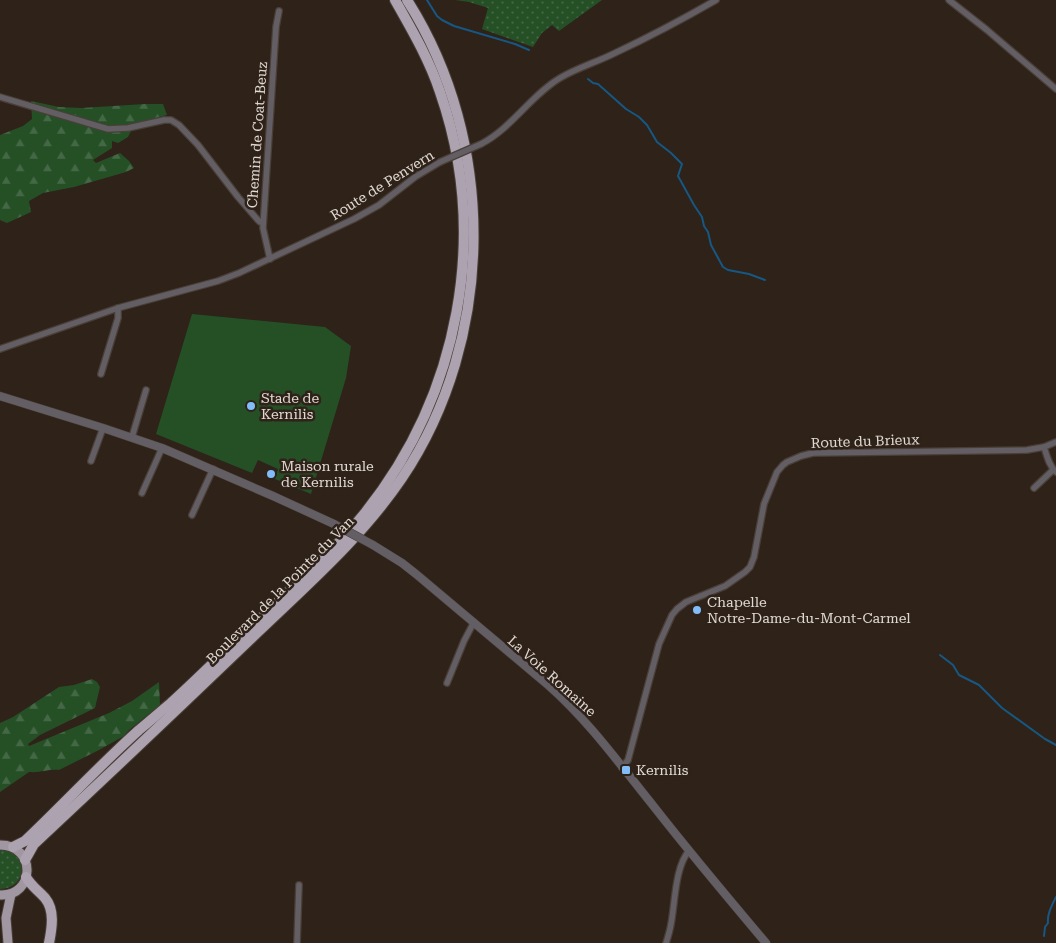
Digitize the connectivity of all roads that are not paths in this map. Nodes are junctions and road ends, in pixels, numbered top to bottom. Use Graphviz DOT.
graph roads {
  1 [pos="395,0"];
  2 [pos="406,0"];
  3 [pos="716,0"];
  4 [pos="949,0"];
  5 [pos="279,11"];
  6 [pos="1056,89"];
  7 [pos="0,97"];
  8 [pos="263,223"];
  9 [pos="270,259"];
  10 [pos="118,308"];
  11 [pos="0,349"];
  12 [pos="102,374"];
  13 [pos="146,390"];
  14 [pos="0,396"];
  15 [pos="104,428"];
  16 [pos="132,437"];
  17 [pos="1056,442"];
  18 [pos="162,448"];
  19 [pos="1044,448"];
  20 [pos="91,461"];
  21 [pos="213,470"];
  22 [pos="1055,471"];
  23 [pos="1034,488"];
  24 [pos="142,493"];
  25 [pos="192,515"];
  26 [pos="474,622"];
  27 [pos="447,683"];
  28 [pos="622,768"];
  29 [pos="0,845"];
  30 [pos="13,847"];
  31 [pos="689,851"];
  32 [pos="25,860"];
  33 [pos="26,877"];
  34 [pos="299,885"];
  35 [pos="11,894"];
  36 [pos="0,895"];
  37 [pos="0,901"];
  38 [pos="6,918"];
  39 [pos="8,943"];
  40 [pos="49,943"];
  41 [pos="297,943"];
  42 [pos="666,943"];
  43 [pos="766,943"];
  1 -- 30 [label="highway, Boulevard de la Pointe du Van"];
  2 -- 32 [label="highway, Boulevard de la Pointe du Van"];
  3 -- 9 [label="street, Route de Penvern, bridge"];
  4 -- 6 [label="street"];
  5 -- 8 [label="street, Chemin de Coat-Beuz"];
  7 -- 8 [label="street"];
  8 -- 9 [label="street, Chemin de Coat-Beuz"];
  9 -- 10 [label="street, Route de Penvern"];
  10 -- 11 [label="street, Route de Penvern"];
  10 -- 12 [label="street"];
  13 -- 16 [label="street"];
  14 -- 15 [label="street"];
  15 -- 16 [label="street"];
  15 -- 20 [label="street"];
  16 -- 18 [label="street"];
  17 -- 19 [label="street, Route du Brieux"];
  18 -- 21 [label="street"];
  18 -- 24 [label="street"];
  19 -- 22 [label="street"];
  19 -- 28 [label="street, Route du Brieux"];
  21 -- 25 [label="street"];
  21 -- 26 [label="street, La Voie Romaine, bridge"];
  22 -- 23 [label="street"];
  26 -- 27 [label="street"];
  26 -- 28 [label="street, La Voie Romaine"];
  28 -- 31 [label="street, La Voie Romaine"];
  29 -- 30 [label="main road"];
  30 -- 32 [label="main road"];
  31 -- 42 [label="street"];
  31 -- 43 [label="street, La Voie Romaine"];
  32 -- 33 [label="main road"];
  33 -- 35 [label="main road"];
  33 -- 40 [label="highway"];
  34 -- 41 [label="street"];
  35 -- 36 [label="main road"];
  35 -- 38 [label="main road"];
  37 -- 38 [label="main road"];
  38 -- 39 [label="main road"];
}
